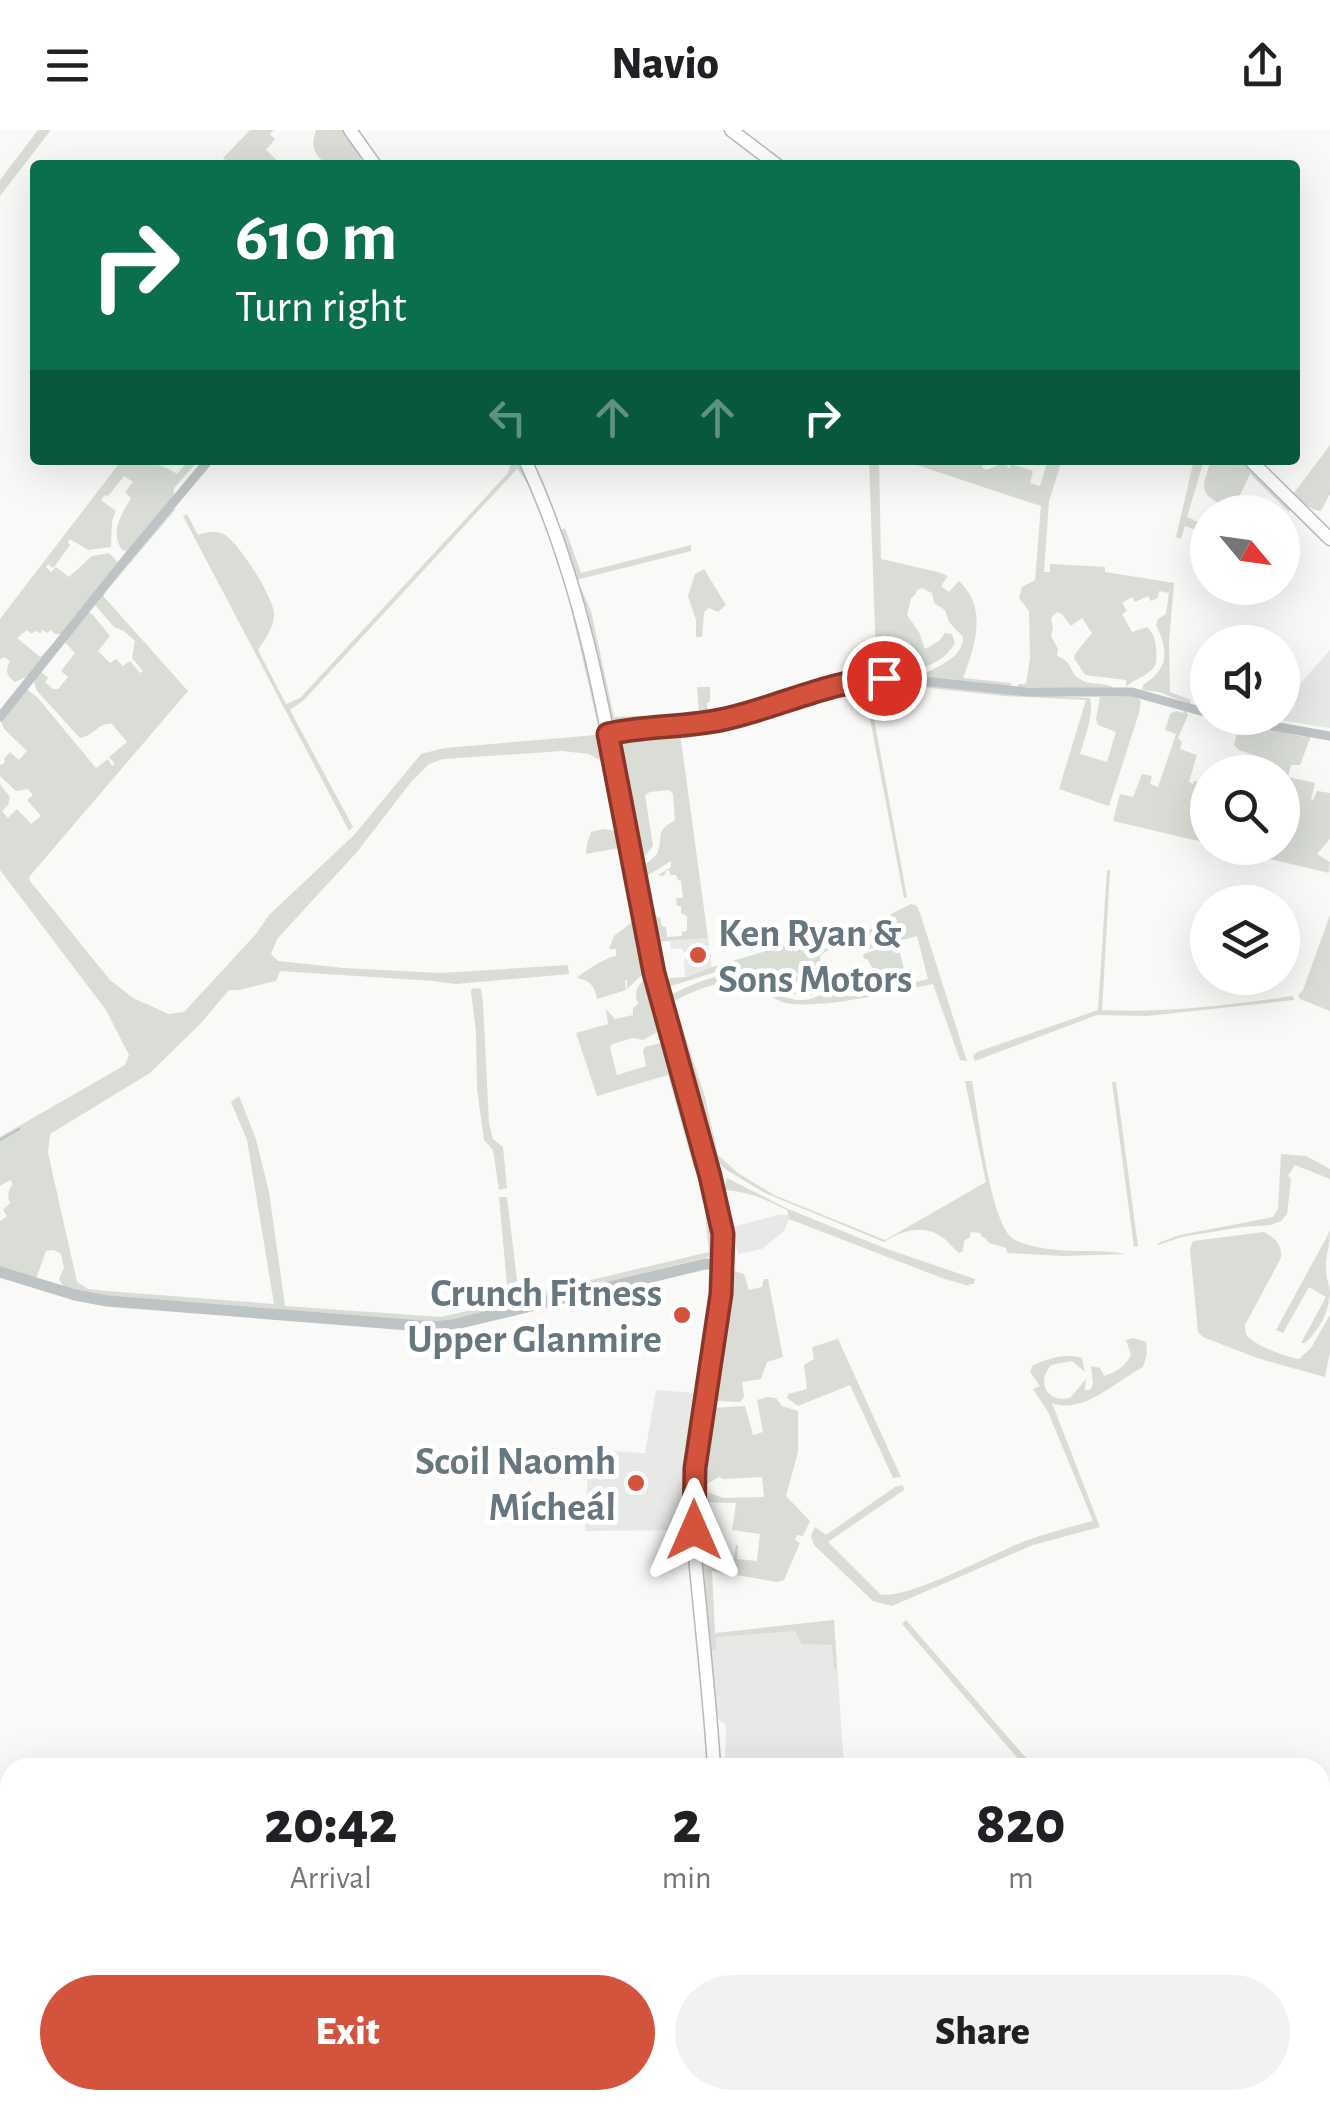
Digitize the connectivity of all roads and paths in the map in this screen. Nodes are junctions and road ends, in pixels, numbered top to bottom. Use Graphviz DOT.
graph roads {
  1 [pos="350,130"];
  2 [pos="730,130"];
  3 [pos="371,160"];
  4 [pos="770,160"];
  5 [pos="205,465"];
  6 [pos="527,465"];
  7 [pos="1255,465"];
  8 [pos="1330,539"];
  9 [pos="1190,708"];
  10 [pos="0,716"];
  11 [pos="1300,731"];
  12 [pos="608,734"];
  13 [pos="1330,736"];
  14 [pos="723,1265"];
  15 [pos="0,1272"];
  16 [pos="713,1758"];
  1 -- 3 [label="main road"];
  2 -- 4 [label="main road"];
  5 -- 10 [label="street"];
  6 -- 12 [label="main road"];
  7 -- 8 [label="main road"];
  9 -- 12 [label="street"];
  11 -- 13 [label="street"];
  12 -- 14 [label="main road"];
  14 -- 15 [label="street"];
  14 -- 16 [label="main road"];
}
